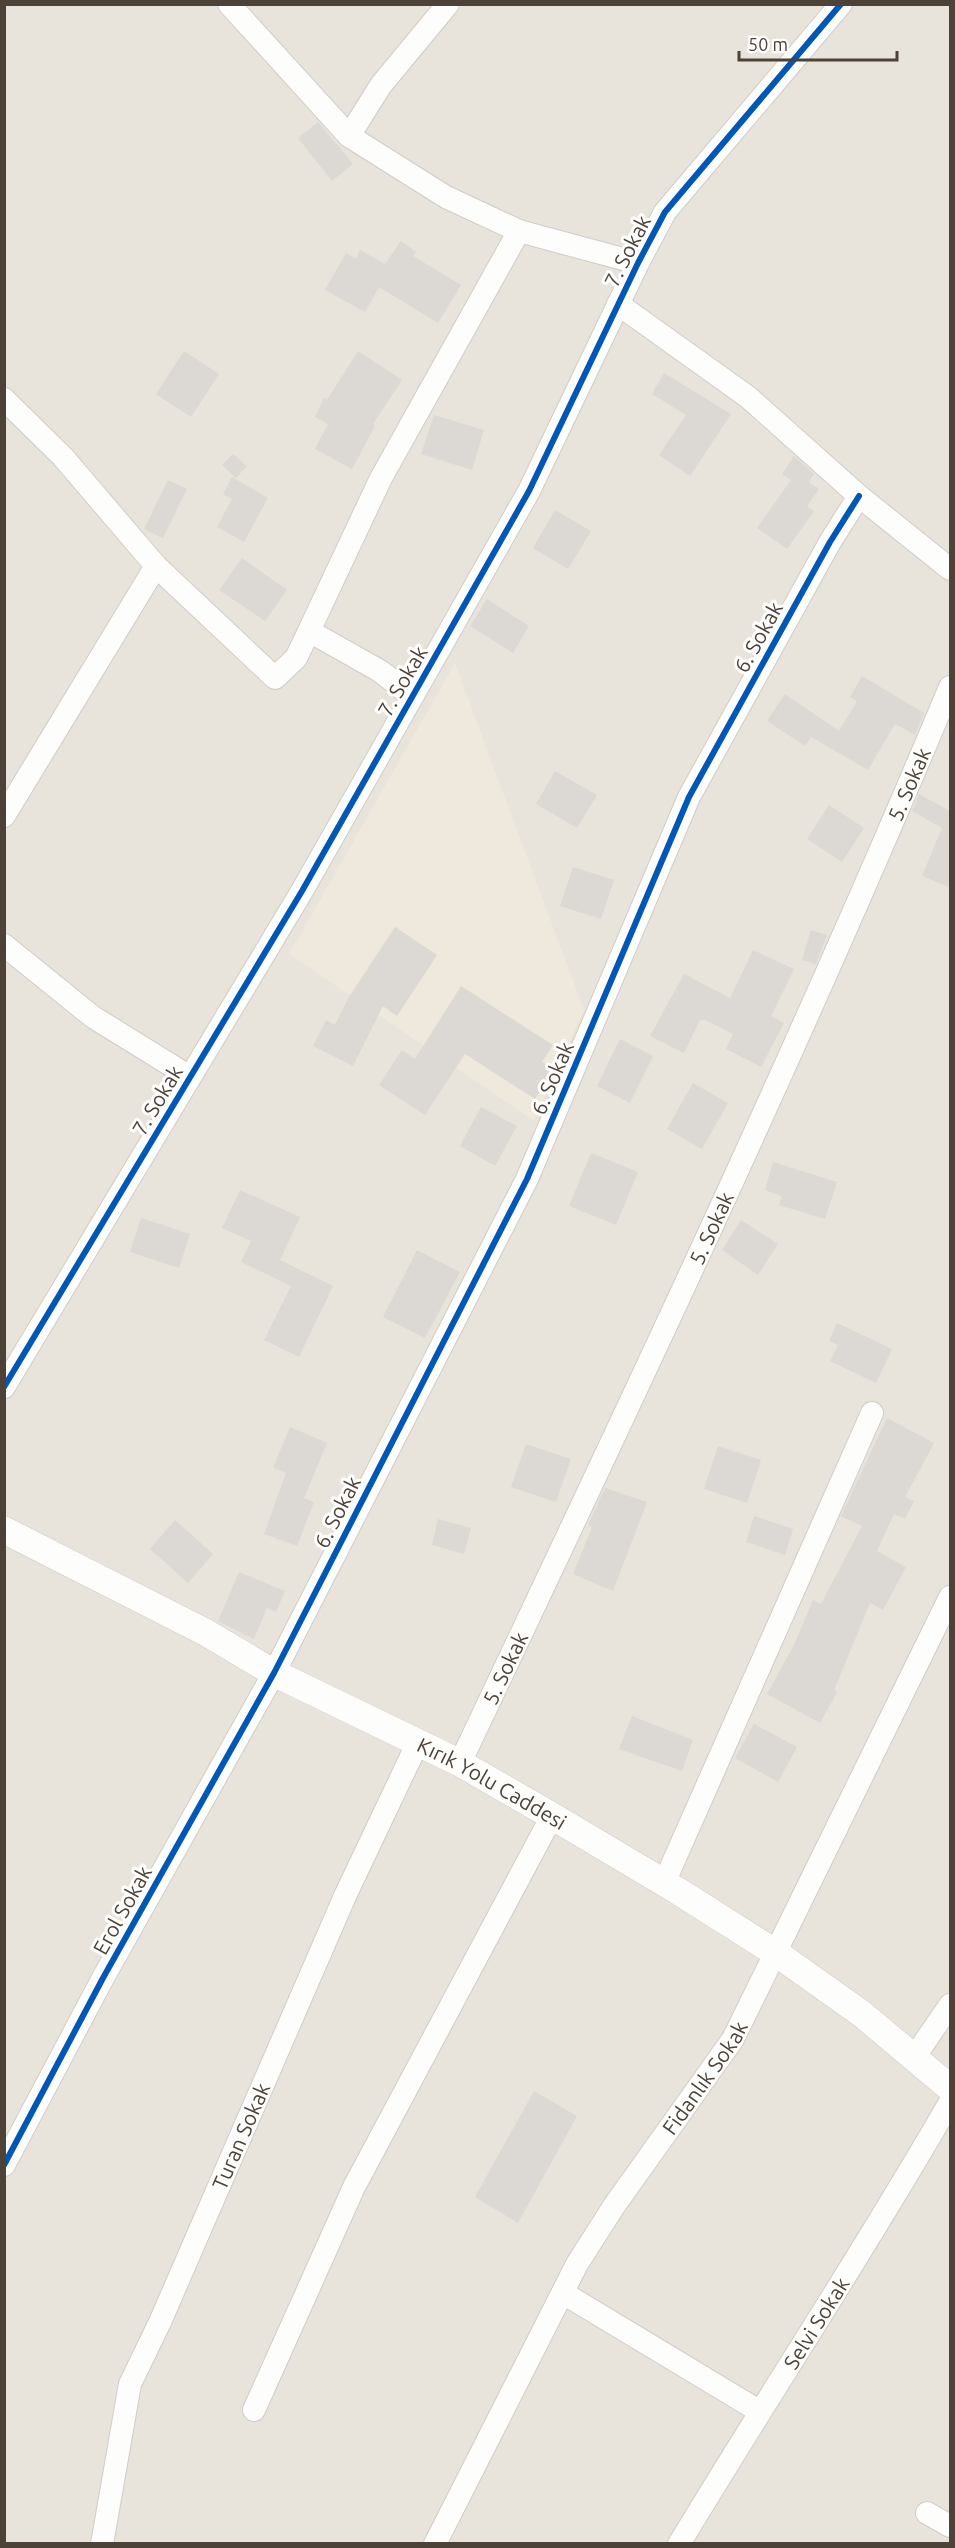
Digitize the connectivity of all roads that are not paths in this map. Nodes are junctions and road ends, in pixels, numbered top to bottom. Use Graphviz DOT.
graph roads {
  1 [pos="229,4"];
  2 [pos="448,4"];
  3 [pos="841,4"];
  4 [pos="349,136"];
  5 [pos="519,231"];
  6 [pos="638,263"];
  7 [pos="618,304"];
  8 [pos="4,399"];
  9 [pos="859,496"];
  10 [pos="156,566"];
  11 [pos="951,569"];
  12 [pos="309,631"];
  13 [pos="951,687"];
  14 [pos="412,696"];
  15 [pos="4,816"];
  16 [pos="4,945"];
  17 [pos="190,1077"];
  18 [pos="4,1387"];
  19 [pos="872,1413"];
  20 [pos="7,1537"];
  21 [pos="951,1597"];
  22 [pos="274,1673"];
  23 [pos="418,1743"];
  24 [pos="460,1762"];
  25 [pos="552,1816"];
  26 [pos="664,1883"];
  27 [pos="776,1953"];
  28 [pos="951,2005"];
  29 [pos="915,2056"];
  30 [pos="951,2088"];
  31 [pos="951,2103"];
  32 [pos="4,2165"];
  33 [pos="563,2293"];
  34 [pos="254,2410"];
  35 [pos="759,2411"];
  36 [pos="927,2513"];
  37 [pos="951,2526"];
  38 [pos="102,2544"];
  39 [pos="435,2544"];
  40 [pos="679,2544"];
  1 -- 4 [label="street"];
  2 -- 4 [label="street"];
  3 -- 6 [label="street, 7. Sokak"];
  4 -- 5 [label="street"];
  5 -- 6 [label="street"];
  5 -- 12 [label="street"];
  6 -- 7 [label="street, 7. Sokak"];
  7 -- 9 [label="street"];
  7 -- 14 [label="street, 7. Sokak"];
  8 -- 10 [label="street"];
  9 -- 11 [label="street"];
  9 -- 22 [label="street, 6. Sokak"];
  10 -- 12 [label="street"];
  10 -- 15 [label="street"];
  12 -- 14 [label="street"];
  13 -- 24 [label="street, 5. Sokak"];
  14 -- 17 [label="street, 7. Sokak"];
  16 -- 17 [label="street"];
  17 -- 18 [label="street, 7. Sokak"];
  19 -- 26 [label="street"];
  20 -- 22 [label="street, Kırık Yolu Caddesi"];
  21 -- 27 [label="street, Fidanlık Sokak"];
  22 -- 23 [label="street, Kırık Yolu Caddesi"];
  22 -- 32 [label="street, Erol Sokak"];
  23 -- 24 [label="street, Kırık Yolu Caddesi"];
  23 -- 38 [label="street, Turan Sokak"];
  24 -- 25 [label="street, Kırık Yolu Caddesi"];
  25 -- 26 [label="street, Kırık Yolu Caddesi"];
  25 -- 34 [label="street"];
  26 -- 27 [label="street, Kırık Yolu Caddesi"];
  27 -- 29 [label="street, Kırık Yolu Caddesi"];
  27 -- 33 [label="street, Fidanlık Sokak"];
  28 -- 29 [label="street"];
  29 -- 30 [label="street, Kırık Yolu Caddesi"];
  31 -- 35 [label="street, Selvi Sokak"];
  33 -- 35 [label="street"];
  33 -- 39 [label="street, Fidanlık Sokak"];
  35 -- 40 [label="street, Selvi Sokak"];
  36 -- 37 [label="street"];
}
